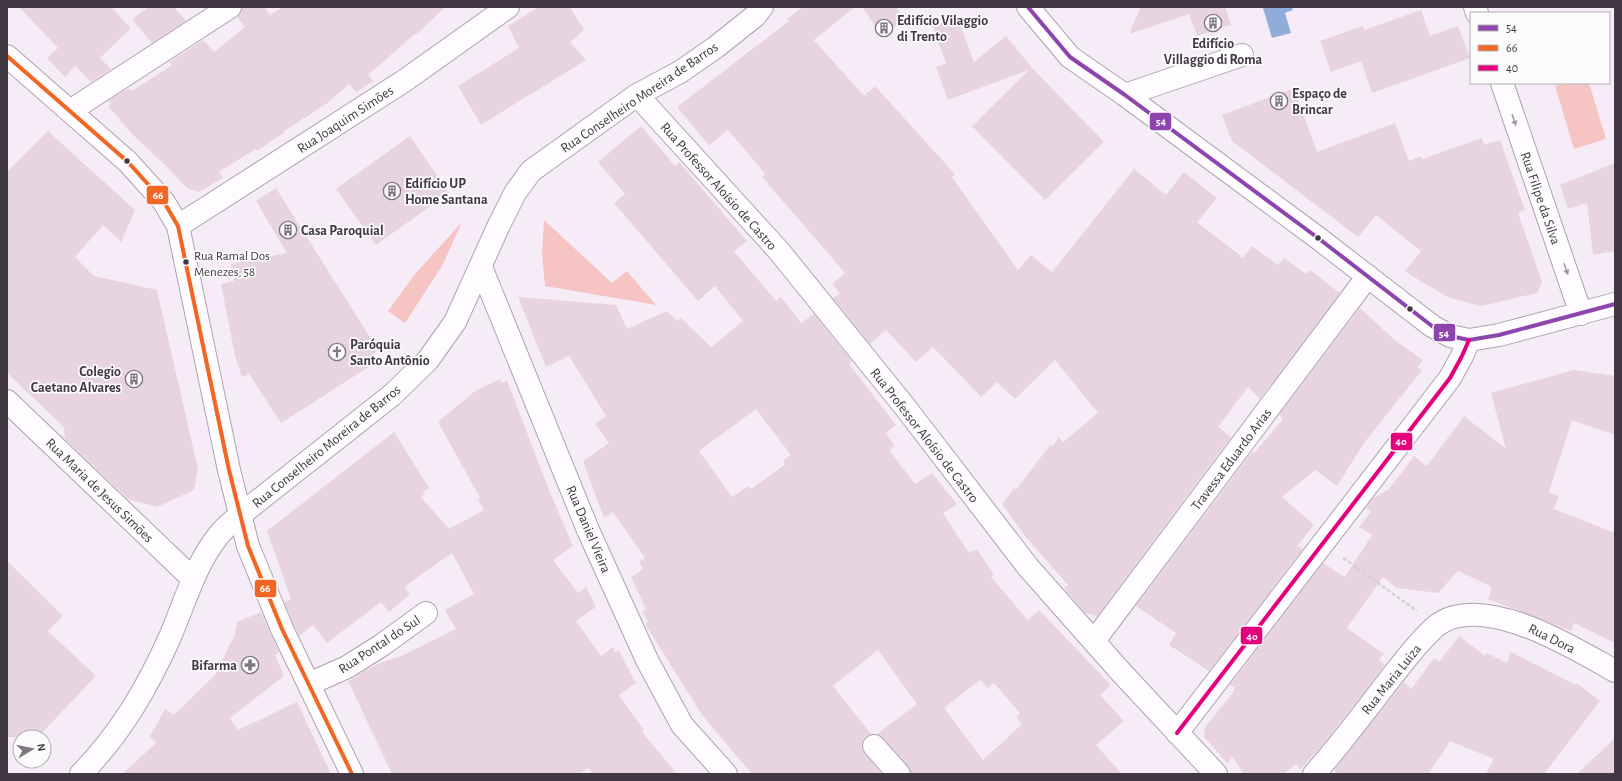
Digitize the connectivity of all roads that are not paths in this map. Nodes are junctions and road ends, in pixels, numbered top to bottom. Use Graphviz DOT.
graph roads {
  1 [pos="230,7"];
  2 [pos="508,7"];
  3 [pos="762,7"];
  4 [pos="1028,7"];
  5 [pos="1242,55"];
  6 [pos="7,56"];
  7 [pos="1502,84"];
  8 [pos="637,95"];
  9 [pos="1125,95"];
  10 [pos="70,111"];
  11 [pos="178,226"];
  12 [pos="481,267"];
  13 [pos="1368,276"];
  14 [pos="1615,304"];
  15 [pos="1581,314"];
  16 [pos="1469,340"];
  17 [pos="7,401"];
  18 [pos="240,515"];
  19 [pos="193,579"];
  20 [pos="426,613"];
  21 [pos="1485,615"];
  22 [pos="1094,641"];
  23 [pos="1615,671"];
  24 [pos="309,684"];
  25 [pos="1177,733"];
  26 [pos="874,746"];
  27 [pos="81,774"];
  28 [pos="352,774"];
  29 [pos="726,774"];
  30 [pos="899,774"];
  31 [pos="1216,774"];
  32 [pos="1314,774"];
  1 -- 10 [label="street"];
  2 -- 11 [label="street, Rua Joaquim Simões"];
  3 -- 8 [label="street, Rua Conselheiro Moreira de Barros"];
  4 -- 9 [label="street"];
  5 -- 9 [label="street"];
  6 -- 10 [label="street"];
  7 -- 15 [label="street, Rua Filipe da Silva, one-way"];
  8 -- 12 [label="street, Rua Conselheiro Moreira de Barros"];
  8 -- 22 [label="street, Rua Professor Aloísio de Castro"];
  9 -- 13 [label="street"];
  10 -- 11 [label="street"];
  11 -- 18 [label="street"];
  12 -- 18 [label="street, Rua Conselheiro Moreira de Barros"];
  12 -- 29 [label="street, Rua Daniel Vieira"];
  13 -- 16 [label="street"];
  13 -- 22 [label="street, Travessa Eduardo Arias"];
  14 -- 15 [label="street"];
  15 -- 16 [label="street"];
  16 -- 25 [label="street"];
  17 -- 19 [label="street, Rua Maria de Jesus Simões"];
  18 -- 19 [label="street, Rua Conselheiro Moreira de Barros"];
  18 -- 24 [label="street"];
  19 -- 27 [label="street, Rua Conselheiro Moreira de Barros"];
  20 -- 24 [label="street, Rua Pontal do Sul"];
  21 -- 23 [label="street, Rua Dora"];
  21 -- 32 [label="street, Rua Maria Luiza"];
  22 -- 25 [label="street, Rua Professor Aloísio de Castro"];
  24 -- 28 [label="street"];
  25 -- 31 [label="street, Rua Professor Aloísio de Castro"];
  26 -- 30 [label="street"];
}
